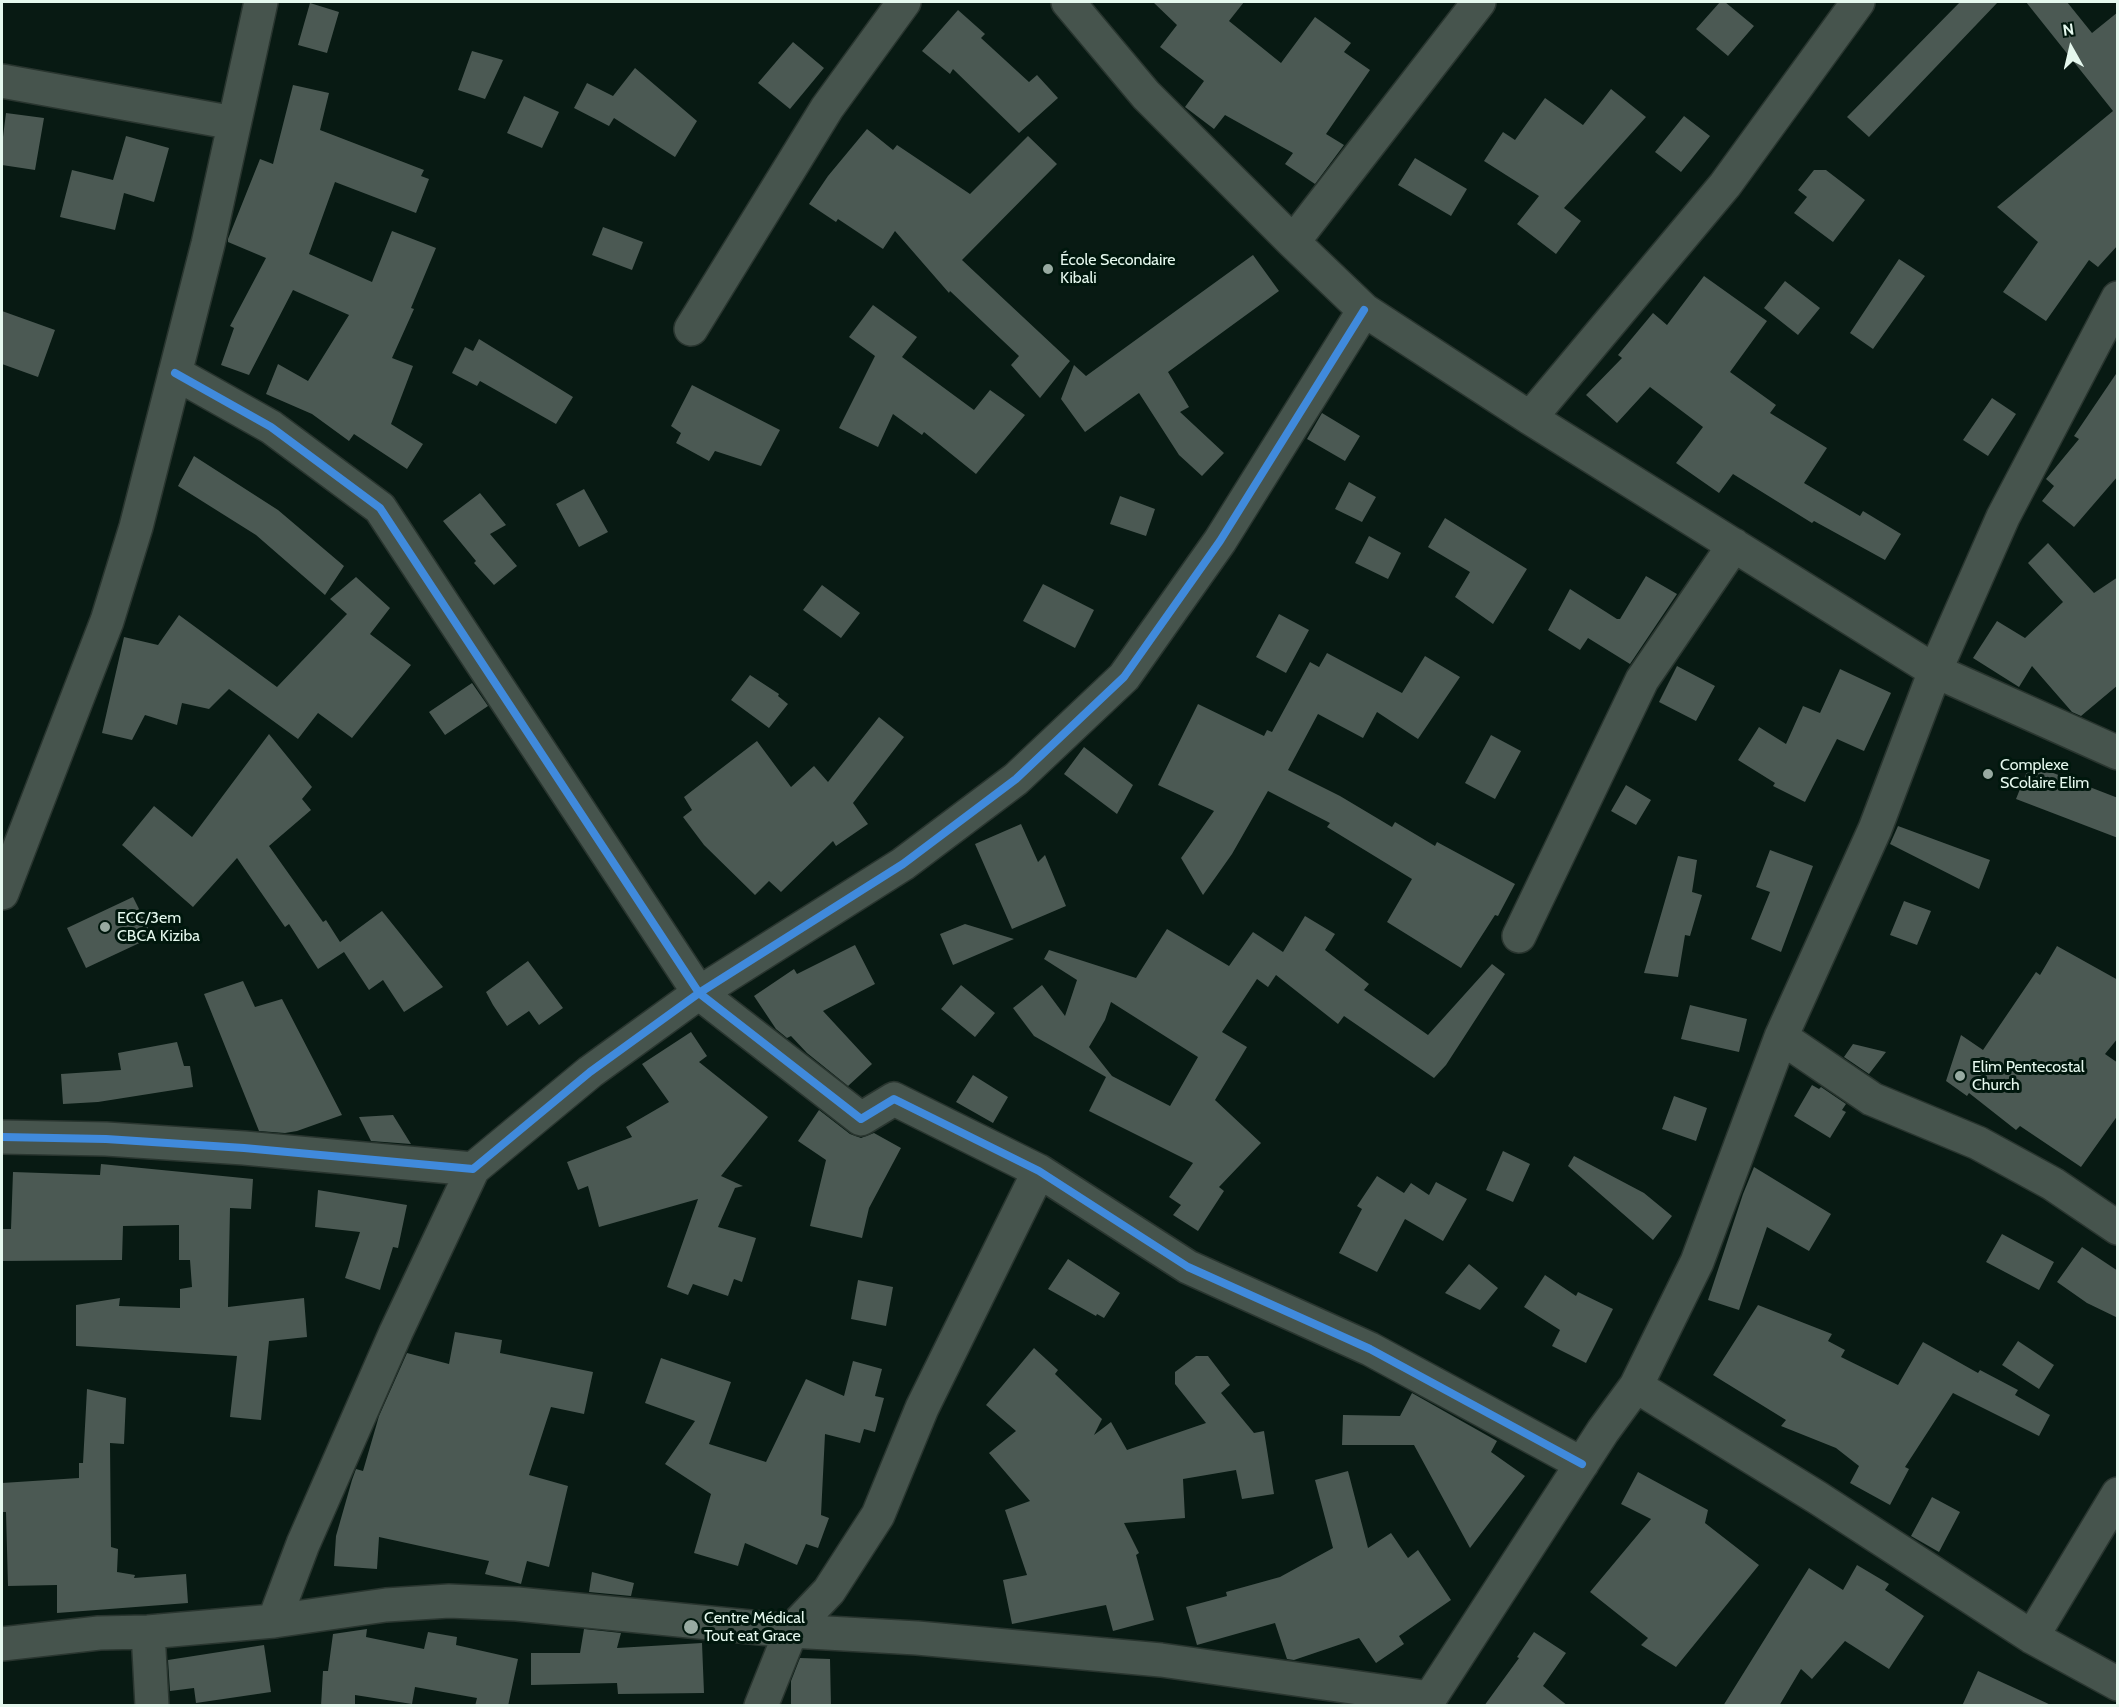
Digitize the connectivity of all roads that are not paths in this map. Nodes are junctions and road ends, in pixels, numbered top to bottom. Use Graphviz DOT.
graph roads {
  1 [pos="261,2"];
  2 [pos="904,2"];
  3 [pos="1068,2"];
  4 [pos="1479,2"];
  5 [pos="1858,2"];
  6 [pos="2,81"];
  7 [pos="234,123"];
  8 [pos="1293,242"];
  9 [pos="2118,298"];
  10 [pos="1364,310"];
  11 [pos="691,329"];
  12 [pos="175,373"];
  13 [pos="1530,418"];
  14 [pos="1734,545"];
  15 [pos="1935,671"];
  16 [pos="2118,753"];
  17 [pos="2,893"];
  18 [pos="1519,936"];
  19 [pos="699,993"];
  20 [pos="1781,1037"];
  21 [pos="2,1137"];
  22 [pos="473,1169"];
  23 [pos="1039,1171"];
  24 [pos="2118,1228"];
  25 [pos="1636,1386"];
  26 [pos="1582,1464"];
  27 [pos="2118,1494"];
  28 [pos="274,1621"];
  29 [pos="148,1632"];
  30 [pos="791,1632"];
  31 [pos="2032,1637"];
  32 [pos="2,1644"];
  33 [pos="2118,1684"];
  34 [pos="1429,1702"];
  35 [pos="152,1706"];
  36 [pos="761,1706"];
  1 -- 7 [label="street"];
  2 -- 11 [label="street"];
  3 -- 8 [label="street"];
  4 -- 8 [label="street"];
  5 -- 13 [label="street"];
  6 -- 7 [label="street"];
  7 -- 12 [label="street"];
  8 -- 10 [label="street"];
  9 -- 15 [label="street"];
  10 -- 13 [label="street"];
  10 -- 19 [label="street"];
  12 -- 17 [label="street"];
  12 -- 19 [label="street"];
  13 -- 14 [label="street"];
  14 -- 15 [label="street"];
  14 -- 18 [label="street"];
  15 -- 16 [label="street"];
  15 -- 20 [label="street"];
  19 -- 22 [label="street"];
  19 -- 23 [label="street"];
  20 -- 24 [label="street"];
  20 -- 25 [label="street"];
  21 -- 22 [label="street"];
  22 -- 28 [label="street"];
  23 -- 26 [label="street"];
  23 -- 30 [label="street"];
  25 -- 26 [label="street"];
  25 -- 31 [label="street"];
  26 -- 34 [label="street"];
  27 -- 31 [label="street"];
  28 -- 29 [label="street"];
  28 -- 30 [label="street"];
  29 -- 32 [label="street"];
  29 -- 35 [label="street"];
  30 -- 34 [label="street"];
  30 -- 36 [label="street"];
  31 -- 33 [label="street"];
}
